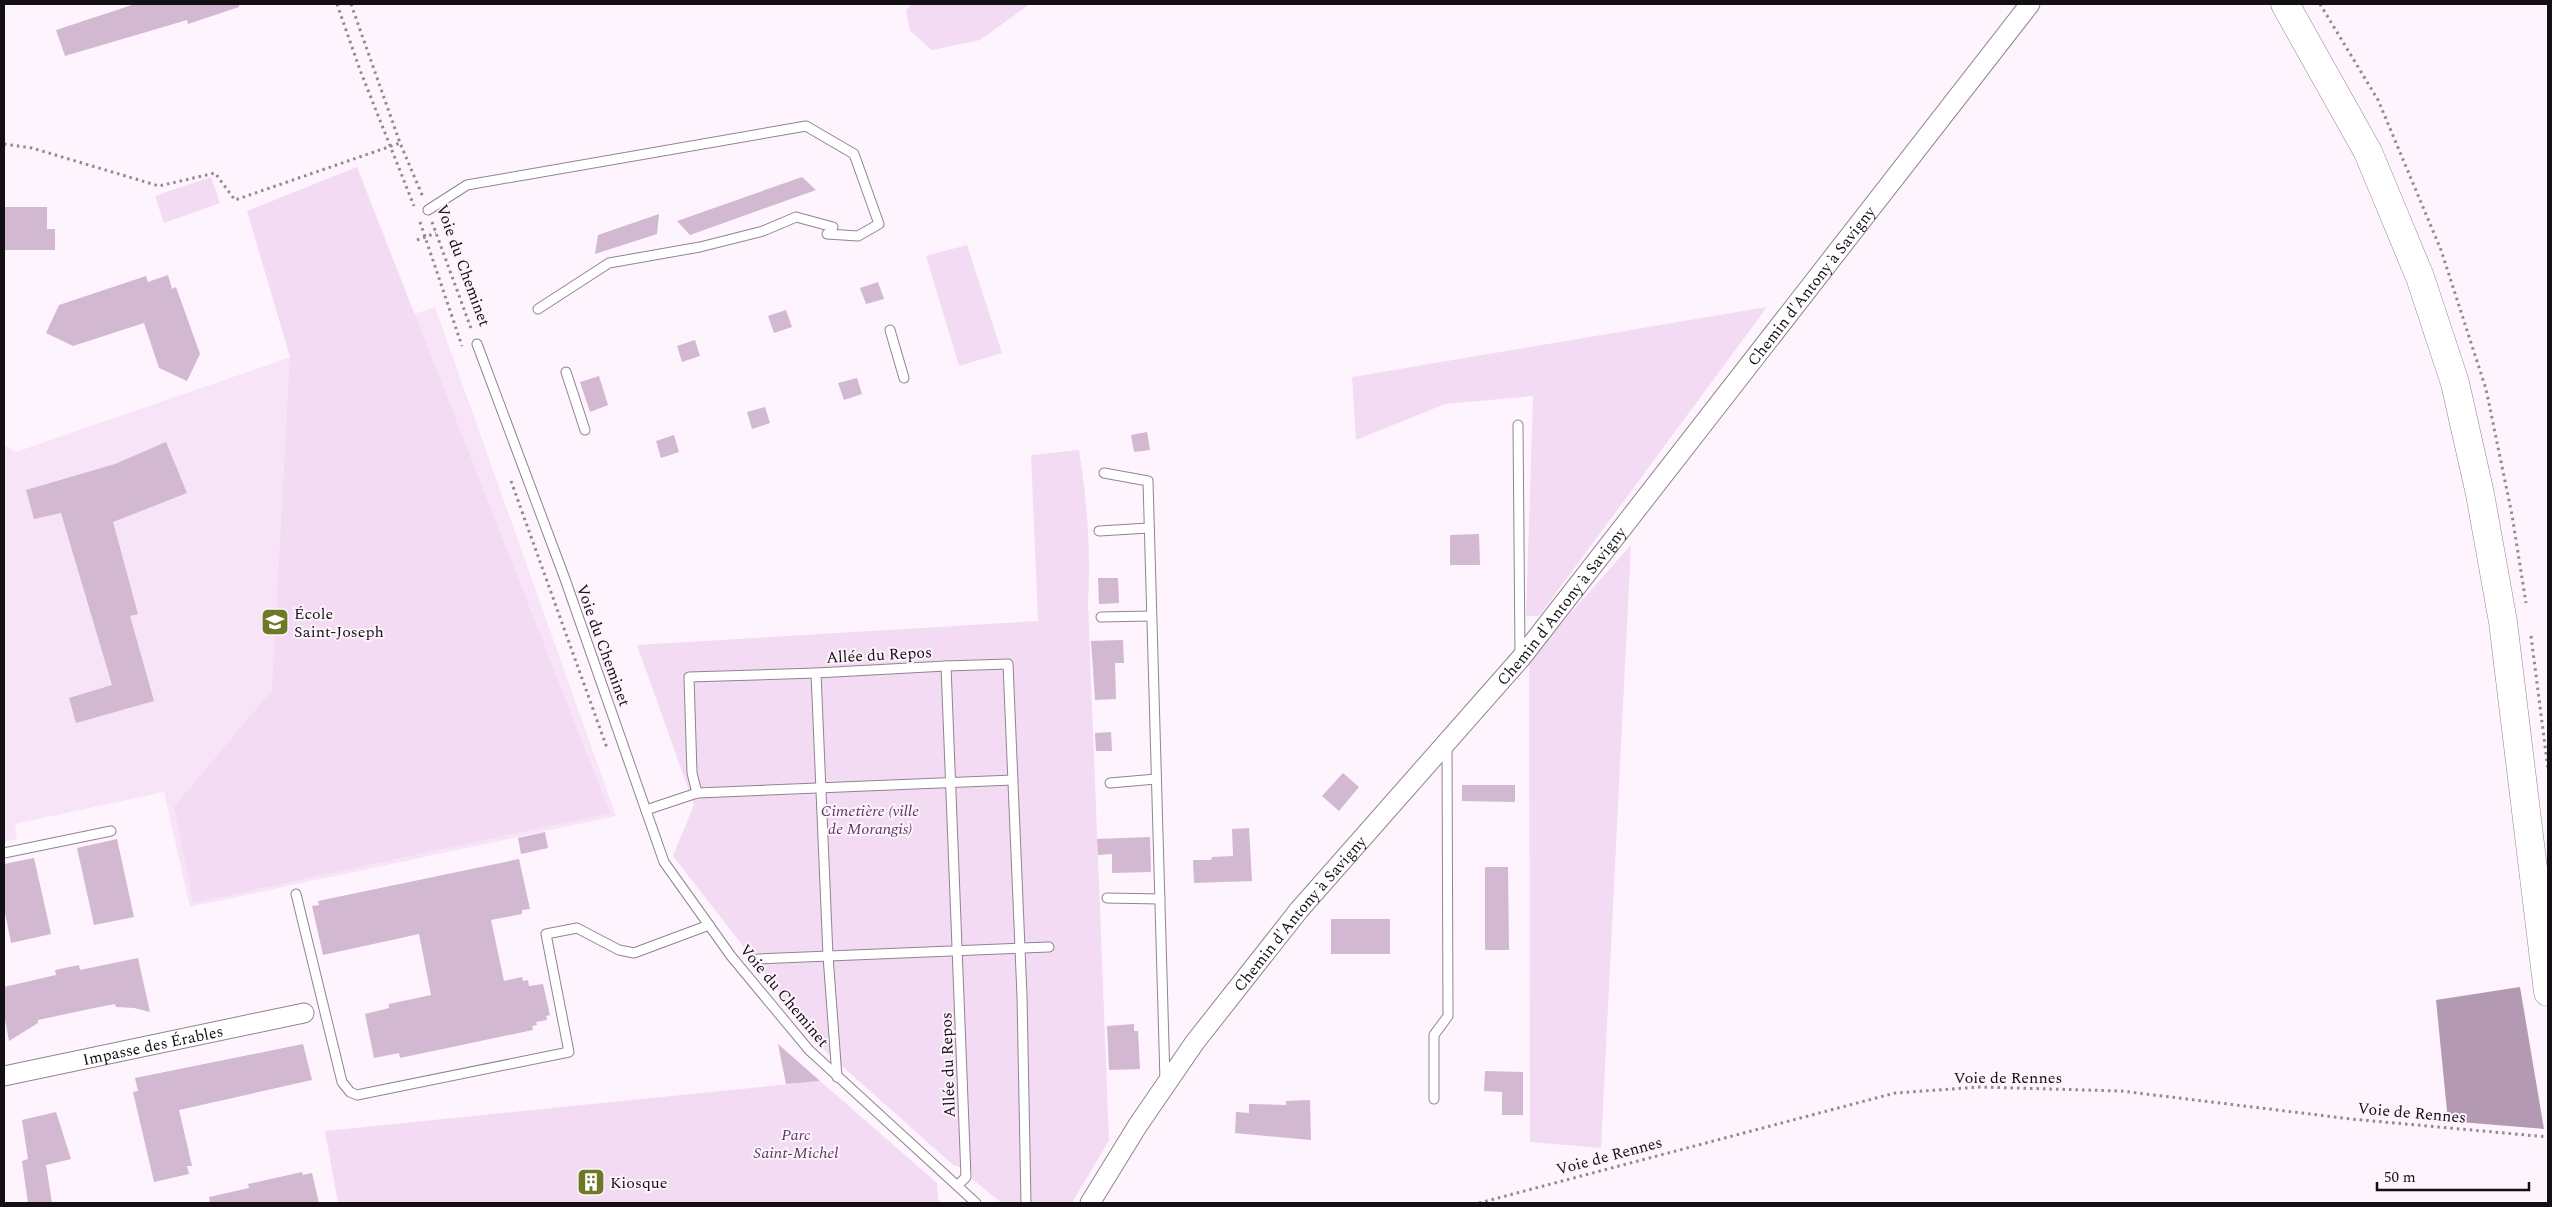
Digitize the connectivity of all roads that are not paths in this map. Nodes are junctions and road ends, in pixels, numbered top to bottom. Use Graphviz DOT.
graph roads {
  1 [pos="2030,4"];
  2 [pos="2285,4"];
  3 [pos="428,210"];
  4 [pos="538,309"];
  5 [pos="890,330"];
  6 [pos="477,344"];
  7 [pos="566,372"];
  8 [pos="904,378"];
  9 [pos="1518,425"];
  10 [pos="585,430"];
  11 [pos="1104,473"];
  12 [pos="1149,528"];
  13 [pos="1099,531"];
  14 [pos="1151,616"];
  15 [pos="1101,617"];
  16 [pos="1520,658"];
  17 [pos="946,666"];
  18 [pos="816,672"];
  19 [pos="1447,742"];
  20 [pos="1156,779"];
  21 [pos="1013,780"];
  22 [pos="951,782"];
  23 [pos="1110,782"];
  24 [pos="822,787"];
  25 [pos="696,793"];
  26 [pos="646,810"];
  27 [pos="110,831"];
  28 [pos="4,853"];
  29 [pos="296,894"];
  30 [pos="1107,898"];
  31 [pos="1160,899"];
  32 [pos="709,925"];
  33 [pos="1049,946"];
  34 [pos="1020,948"];
  35 [pos="958,951"];
  36 [pos="828,956"];
  37 [pos="758,959"];
  38 [pos="2548,992"];
  39 [pos="323,1007"];
  40 [pos="304,1013"];
  41 [pos="4,1076"];
  42 [pos="837,1077"];
  43 [pos="1165,1084"];
  44 [pos="1434,1099"];
  45 [pos="958,1185"];
  46 [pos="976,1203"];
  47 [pos="1026,1203"];
  48 [pos="1090,1203"];
  1 -- 16 [label="street, Chemin d'Antony à Savigny"];
  2 -- 38 [label="main road"];
  3 -- 4 [label="lane"];
  5 -- 8 [label="lane"];
  6 -- 26 [label="lane, Voie du Cheminet"];
  7 -- 10 [label="lane"];
  9 -- 16 [label="lane"];
  11 -- 12 [label="lane"];
  12 -- 13 [label="lane"];
  12 -- 14 [label="lane"];
  14 -- 15 [label="lane"];
  14 -- 20 [label="lane"];
  16 -- 19 [label="street, Chemin d'Antony à Savigny"];
  17 -- 18 [label="lane, Allée du Repos"];
  17 -- 21 [label="lane"];
  17 -- 22 [label="lane, Allée du Repos"];
  18 -- 24 [label="lane, Allée du Repos"];
  18 -- 25 [label="lane"];
  19 -- 43 [label="street, Chemin d'Antony à Savigny"];
  19 -- 44 [label="lane"];
  20 -- 23 [label="lane"];
  20 -- 31 [label="lane"];
  21 -- 22 [label="lane"];
  21 -- 34 [label="lane"];
  22 -- 24 [label="lane"];
  22 -- 35 [label="lane, Allée du Repos"];
  24 -- 25 [label="lane"];
  24 -- 36 [label="lane, Allée du Repos"];
  25 -- 26 [label="lane"];
  26 -- 32 [label="lane, Voie du Cheminet"];
  27 -- 28 [label="lane"];
  29 -- 39 [label="lane"];
  30 -- 31 [label="lane"];
  31 -- 43 [label="lane"];
  32 -- 39 [label="lane"];
  32 -- 42 [label="lane, Voie du Cheminet"];
  33 -- 34 [label="lane"];
  34 -- 35 [label="lane"];
  34 -- 47 [label="lane"];
  35 -- 36 [label="lane"];
  35 -- 45 [label="lane, Allée du Repos"];
  36 -- 37 [label="lane"];
  36 -- 42 [label="lane, Allée du Repos"];
  39 -- 40 [label="lane"];
  40 -- 41 [label="street, Impasse des Érables"];
  42 -- 45 [label="lane, Voie du Cheminet"];
  43 -- 48 [label="street, Chemin d'Antony à Savigny"];
  45 -- 46 [label="lane, Voie du Cheminet"];
}
